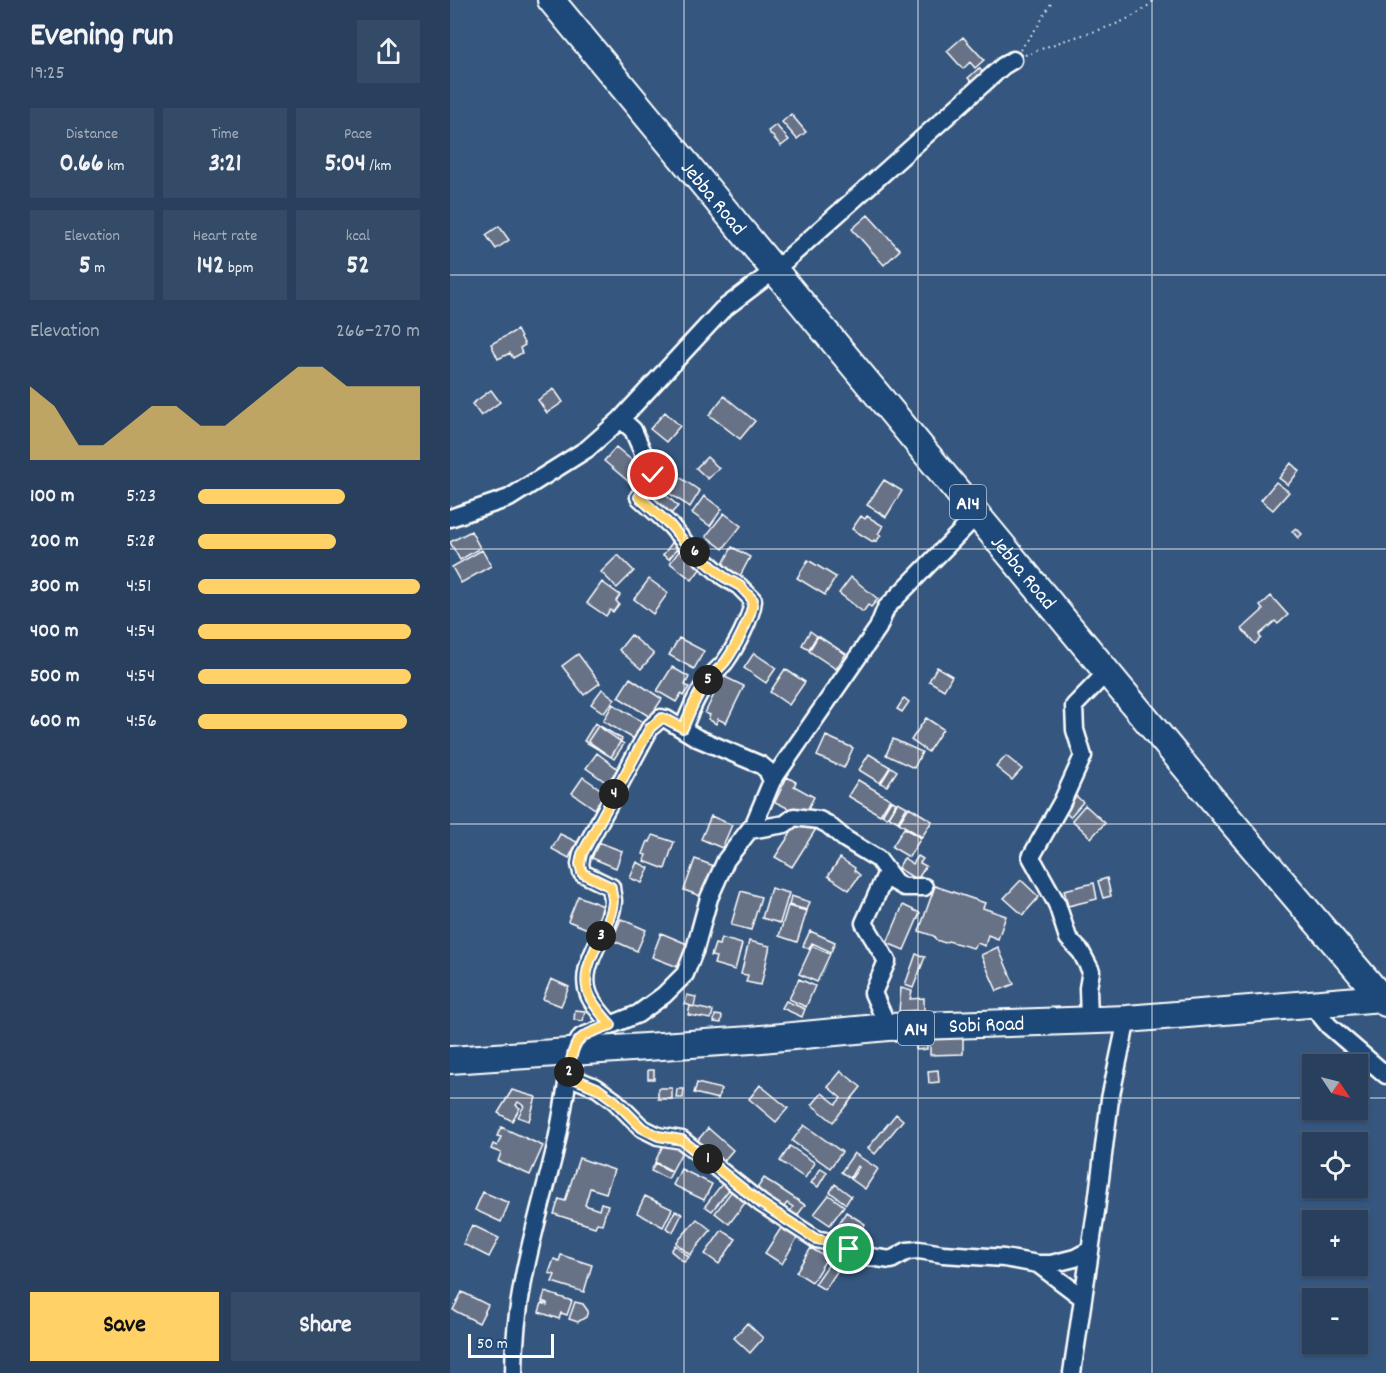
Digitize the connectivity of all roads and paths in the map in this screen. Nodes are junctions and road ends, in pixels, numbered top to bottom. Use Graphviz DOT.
graph roads {
  1 [pos="551,0"];
  2 [pos="568,0"];
  3 [pos="1053,0"];
  4 [pos="1154,0"];
  5 [pos="1013,60"];
  6 [pos="780,265"];
  7 [pos="621,419"];
  8 [pos="978,514"];
  9 [pos="450,518"];
  10 [pos="1107,672"];
  11 [pos="683,728"];
  12 [pos="772,781"];
  13 [pos="750,830"];
  14 [pos="887,872"];
  15 [pos="924,887"];
  16 [pos="1385,994"];
  17 [pos="1311,1004"];
  18 [pos="1127,1019"];
  19 [pos="1089,1020"];
  20 [pos="611,1025"];
  21 [pos="888,1027"];
  22 [pos="573,1051"];
  23 [pos="450,1060"];
  24 [pos="1386,1074"];
  25 [pos="568,1076"];
  26 [pos="1090,1250"];
  27 [pos="1038,1264"];
  28 [pos="1083,1298"];
  29 [pos="514,1373"];
  30 [pos="1071,1373"];
  1 -- 6 [label="highway, Jebba Road / A14"];
  2 -- 6 [label="highway, A14"];
  3 -- 5 [label="path"];
  4 -- 5 [label="path"];
  5 -- 6 [label="street"];
  6 -- 7 [label="street"];
  6 -- 8 [label="highway, Jebba Road / A14"];
  6 -- 16 [label="highway, A14"];
  7 -- 9 [label="street"];
  7 -- 11 [label="street"];
  8 -- 10 [label="highway, Jebba Road / A14"];
  8 -- 12 [label="street"];
  10 -- 16 [label="highway, Jebba Road / A14"];
  10 -- 19 [label="street"];
  11 -- 12 [label="street"];
  11 -- 20 [label="street"];
  12 -- 13 [label="street"];
  13 -- 14 [label="street"];
  13 -- 20 [label="street"];
  14 -- 15 [label="street"];
  14 -- 21 [label="street"];
  16 -- 17 [label="highway, Sobi Road / A14"];
  17 -- 18 [label="highway, Sobi Road / A14"];
  17 -- 24 [label="street"];
  18 -- 19 [label="highway, Sobi Road / A14"];
  18 -- 26 [label="street"];
  19 -- 21 [label="highway, Sobi Road / A14"];
  20 -- 22 [label="street"];
  21 -- 22 [label="highway, Sobi Road / A14"];
  22 -- 23 [label="highway, Sobi Road / A14"];
  22 -- 25 [label="street"];
  25 -- 27 [label="street"];
  25 -- 29 [label="street"];
  26 -- 27 [label="street"];
  26 -- 28 [label="street"];
  27 -- 28 [label="street"];
  28 -- 30 [label="street"];
}
